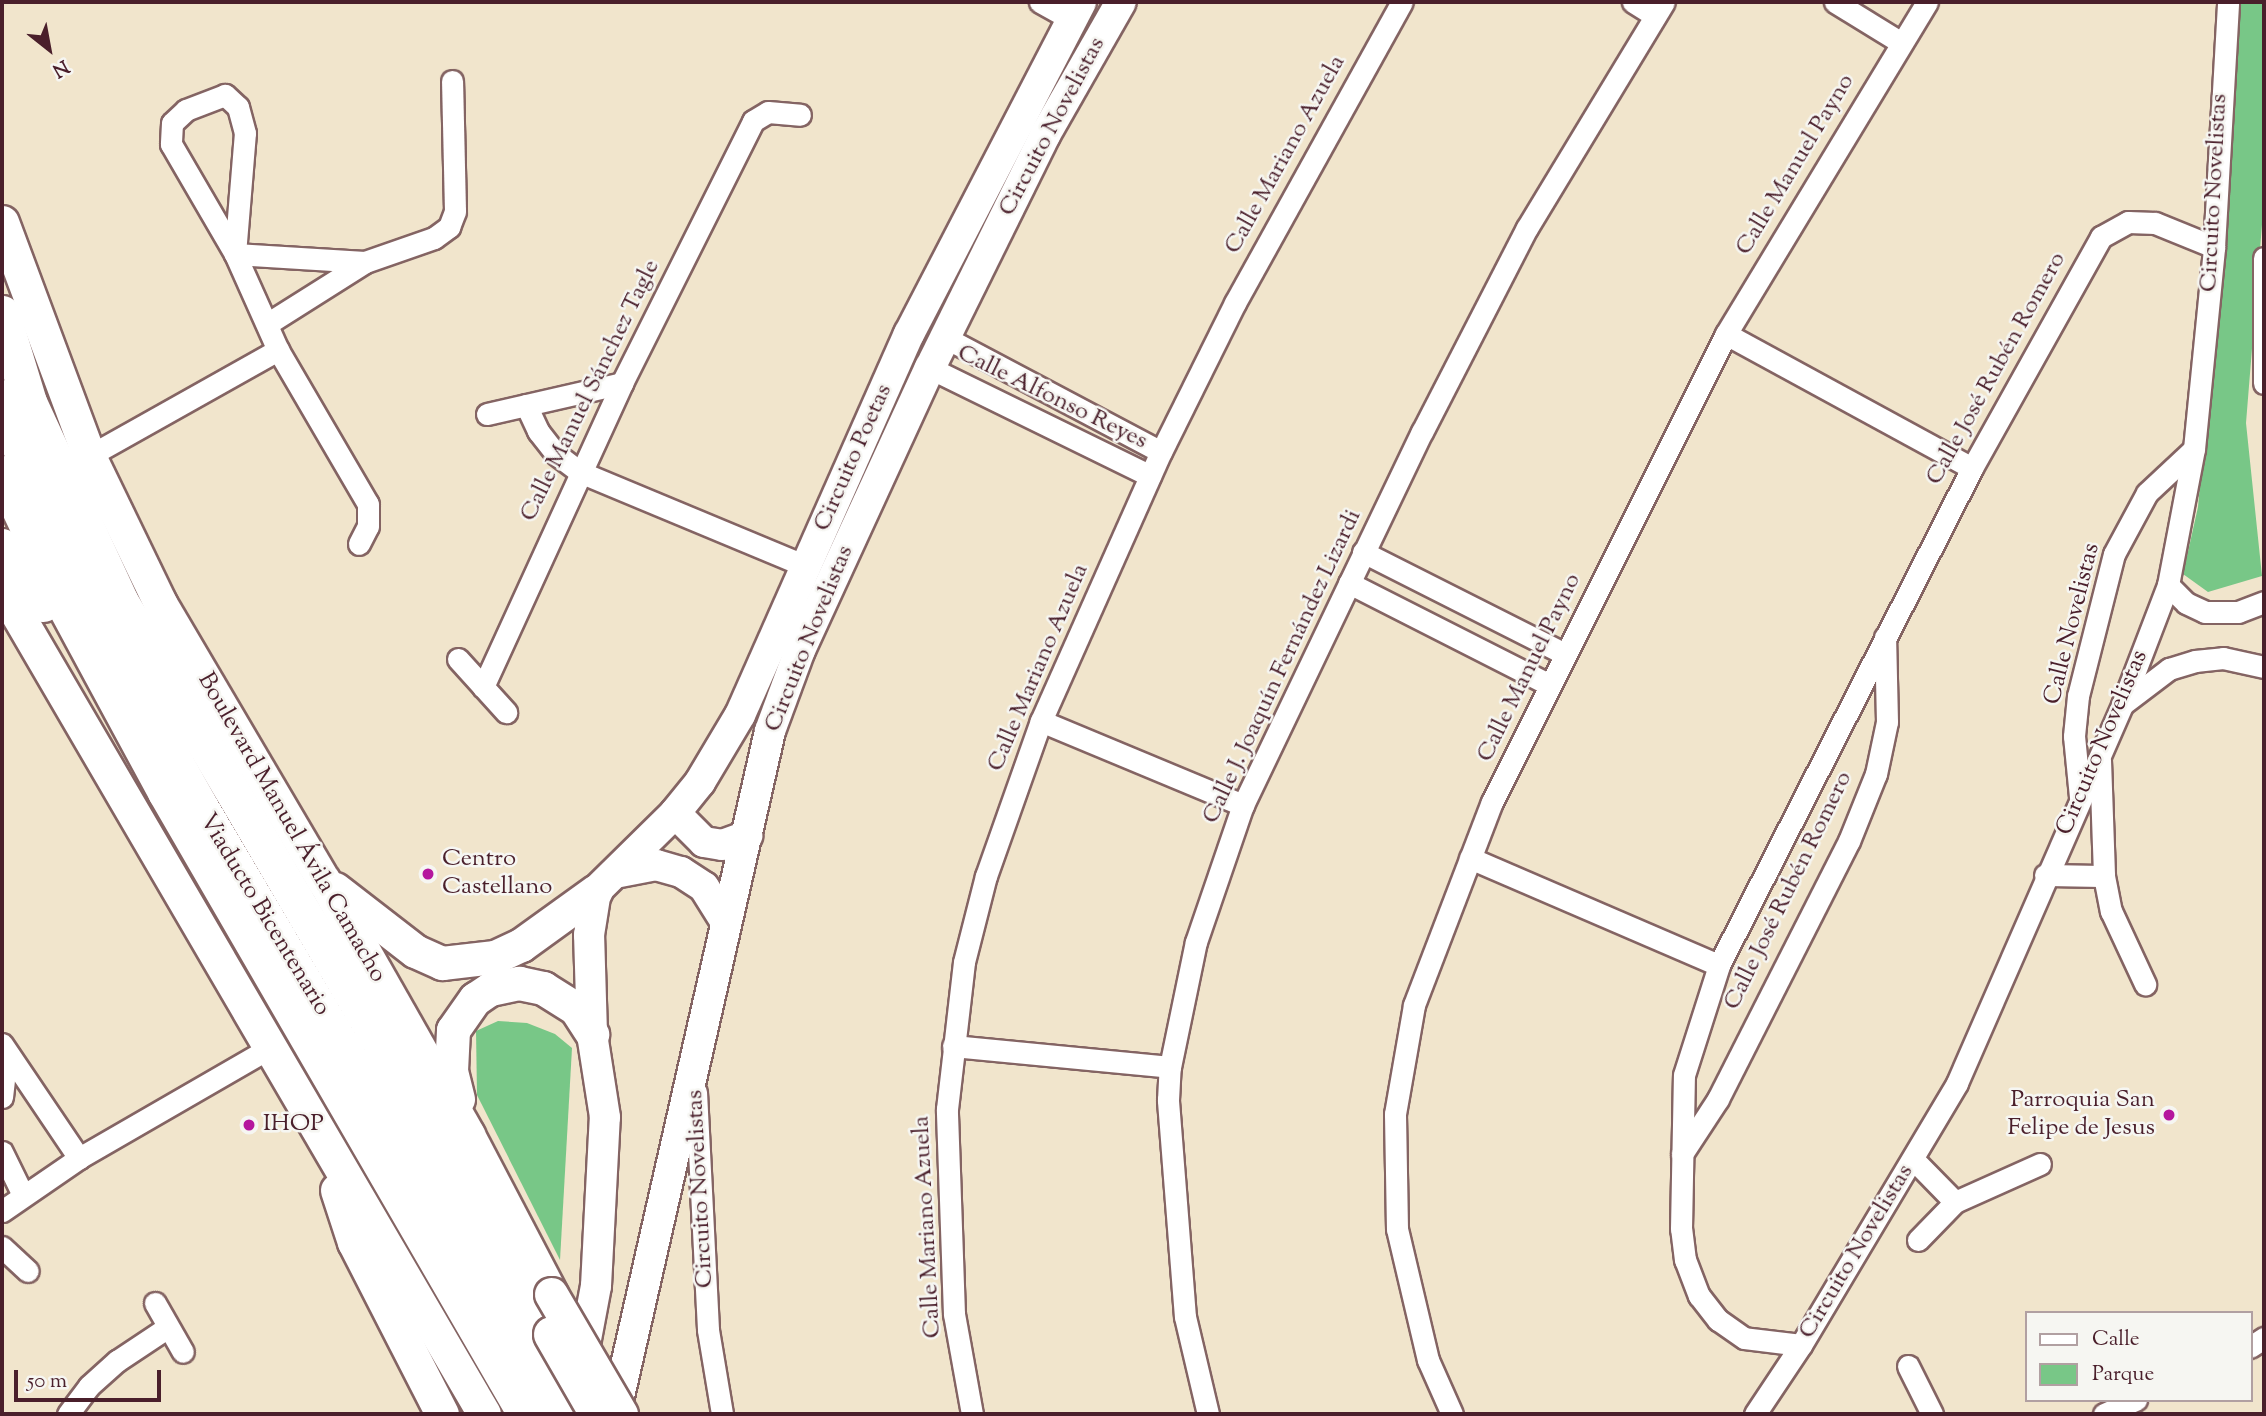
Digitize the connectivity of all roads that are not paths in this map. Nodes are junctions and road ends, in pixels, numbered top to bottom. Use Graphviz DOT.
graph roads {
  1 [pos="1040,2"];
  2 [pos="1121,2"];
  3 [pos="1402,2"];
  4 [pos="1633,2"];
  5 [pos="1835,2"];
  6 [pos="2228,2"];
  7 [pos="1924,3"];
  8 [pos="1660,9"];
  9 [pos="1077,11"];
  10 [pos="1900,42"];
  11 [pos="452,81"];
  12 [pos="800,115"];
  13 [pos="2,222"];
  14 [pos="2214,247"];
  15 [pos="234,254"];
  16 [pos="2264,258"];
  17 [pos="365,262"];
  18 [pos="2,313"];
  19 [pos="267,324"];
  20 [pos="1726,334"];
  21 [pos="946,338"];
  22 [pos="278,350"];
  23 [pos="930,368"];
  24 [pos="622,383"];
  25 [pos="2264,383"];
  26 [pos="2,399"];
  27 [pos="526,405"];
  28 [pos="487,414"];
  29 [pos="2194,449"];
  30 [pos="1161,452"];
  31 [pos="89,456"];
  32 [pos="1972,468"];
  33 [pos="580,472"];
  34 [pos="2,473"];
  35 [pos="1150,476"];
  36 [pos="359,544"];
  37 [pos="2,546"];
  38 [pos="1363,552"];
  39 [pos="806,566"];
  40 [pos="1349,583"];
  41 [pos="2168,585"];
  42 [pos="2,588"];
  43 [pos="2264,602"];
  44 [pos="1885,635"];
  45 [pos="1565,654"];
  46 [pos="458,659"];
  47 [pos="2264,667"];
  48 [pos="1550,685"];
  49 [pos="483,687"];
  50 [pos="2122,705"];
  51 [pos="506,712"];
  52 [pos="1041,721"];
  53 [pos="2100,756"];
  54 [pos="165,792"];
  55 [pos="2080,797"];
  56 [pos="1243,805"];
  57 [pos="675,813"];
  58 [pos="747,836"];
  59 [pos="1470,858"];
  60 [pos="2045,875"];
  61 [pos="2104,876"];
  62 [pos="324,881"];
  63 [pos="608,881"];
  64 [pos="725,920"];
  65 [pos="1719,965"];
  66 [pos="2145,984"];
  67 [pos="592,1034"];
  68 [pos="953,1046"];
  69 [pos="271,1047"];
  70 [pos="4,1049"];
  71 [pos="695,1066"];
  72 [pos="1170,1067"];
  73 [pos="2,1097"];
  74 [pos="319,1131"];
  75 [pos="468,1135"];
  76 [pos="2,1152"];
  77 [pos="1682,1154"];
  78 [pos="79,1158"];
  79 [pos="1913,1159"];
  80 [pos="2040,1164"];
  81 [pos="22,1193"];
  82 [pos="1955,1202"];
  83 [pos="2,1211"];
  84 [pos="1918,1240"];
  85 [pos="2,1247"];
  86 [pos="28,1271"];
  87 [pos="155,1303"];
  88 [pos="168,1327"];
  89 [pos="1801,1345"];
  90 [pos="183,1352"];
  91 [pos="1908,1366"];
  92 [pos="2131,1402"];
  93 [pos="522,1410"];
  94 [pos="1759,1412"];
  95 [pos="68,1414"];
  96 [pos="442,1414"];
  97 [pos="484,1414"];
  98 [pos="558,1414"];
  99 [pos="571,1414"];
  100 [pos="597,1414"];
  101 [pos="615,1414"];
  102 [pos="621,1414"];
  103 [pos="722,1414"];
  104 [pos="972,1414"];
  105 [pos="1208,1414"];
  106 [pos="1452,1414"];
  107 [pos="1932,1414"];
  108 [pos="2104,1414"];
  1 -- 9 [label="street"];
  2 -- 21 [label="main road, Circuito Novelistas"];
  3 -- 30 [label="street, Calle Mariano Azuela"];
  4 -- 8 [label="street"];
  5 -- 10 [label="street"];
  6 -- 14 [label="street, Circuito Novelistas"];
  7 -- 10 [label="street, Calle Manuel Payno"];
  8 -- 38 [label="street, Calle J. Joaquín Fernández Lizardi"];
  9 -- 39 [label="main road, Circuito Poetas"];
  10 -- 20 [label="street, Calle Manuel Payno"];
  11 -- 17 [label="street"];
  12 -- 24 [label="street, Calle Manuel Sánchez Tagle"];
  13 -- 31 [label="main road, Boulevard Manuel Ávila Camacho"];
  14 -- 29 [label="street, Circuito Novelistas"];
  14 -- 32 [label="street, Calle José Rubén Romero"];
  15 -- 15 [label="street"];
  15 -- 17 [label="street"];
  15 -- 19 [label="street"];
  16 -- 25 [label="street"];
  17 -- 19 [label="street"];
  18 -- 100 [label="highway, Boulevard Manuel Ávila Camacho, bridge"];
  19 -- 22 [label="street"];
  20 -- 32 [label="street"];
  20 -- 45 [label="street, Calle Manuel Payno"];
  21 -- 23 [label="main road, Circuito Novelistas"];
  21 -- 30 [label="street, Calle Alfonso Reyes"];
  22 -- 31 [label="street"];
  22 -- 36 [label="street"];
  23 -- 35 [label="street, Calle Alfonso Reyes"];
  23 -- 58 [label="main road, Circuito Novelistas"];
  24 -- 27 [label="street"];
  24 -- 33 [label="street, Calle Manuel Sánchez Tagle"];
  26 -- 98 [label="highway, Viaducto Bicentenario"];
  27 -- 28 [label="street"];
  27 -- 33 [label="street"];
  29 -- 41 [label="street, Circuito Novelistas"];
  29 -- 55 [label="street, Calle Novelistas"];
  30 -- 35 [label="street, Calle Mariano Azuela"];
  31 -- 62 [label="main road, Boulevard Manuel Ávila Camacho"];
  32 -- 44 [label="street, Calle José Rubén Romero"];
  33 -- 39 [label="street"];
  33 -- 49 [label="street, Calle Manuel Sánchez Tagle"];
  34 -- 54 [label="highway"];
  35 -- 52 [label="street, Calle Mariano Azuela"];
  37 -- 54 [label="highway"];
  38 -- 40 [label="street, Calle J. Joaquín Fernández Lizardi"];
  38 -- 45 [label="street"];
  39 -- 57 [label="main road, Circuito Poetas"];
  40 -- 48 [label="street"];
  40 -- 56 [label="street, Calle J. Joaquín Fernández Lizardi"];
  41 -- 43 [label="street"];
  41 -- 50 [label="street, Circuito Novelistas"];
  42 -- 69 [label="main road"];
  44 -- 65 [label="street, Calle José Rubén Romero"];
  44 -- 77 [label="street, Calle José Rubén Romero"];
  45 -- 48 [label="street, Calle Manuel Payno"];
  46 -- 49 [label="street"];
  47 -- 50 [label="street"];
  48 -- 59 [label="street, Calle Manuel Payno"];
  49 -- 51 [label="street"];
  50 -- 53 [label="street, Circuito Novelistas"];
  52 -- 56 [label="street"];
  52 -- 68 [label="street, Calle Mariano Azuela"];
  53 -- 55 [label="street, Circuito Novelistas"];
  53 -- 61 [label="street"];
  54 -- 93 [label="highway"];
  55 -- 60 [label="street, Circuito Novelistas"];
  56 -- 72 [label="street, Calle J. Joaquín Fernández Lizardi"];
  57 -- 58 [label="main road"];
  57 -- 63 [label="main road, Circuito Poetas"];
  58 -- 64 [label="main road, Circuito Novelistas"];
  59 -- 65 [label="street"];
  59 -- 106 [label="street, Calle Manuel Payno"];
  60 -- 61 [label="street"];
  60 -- 79 [label="street, Circuito Novelistas"];
  61 -- 66 [label="street"];
  62 -- 63 [label="main road"];
  62 -- 75 [label="main road, Boulevard Manuel Ávila Camacho"];
  63 -- 64 [label="main road"];
  63 -- 67 [label="main road"];
  64 -- 71 [label="main road, Circuito Novelistas"];
  65 -- 77 [label="street, Calle José Rubén Romero"];
  67 -- 75 [label="main road"];
  67 -- 99 [label="main road"];
  68 -- 72 [label="street"];
  68 -- 104 [label="street, Calle Mariano Azuela"];
  69 -- 74 [label="main road"];
  69 -- 78 [label="street"];
  70 -- 73 [label="street"];
  70 -- 78 [label="street"];
  71 -- 101 [label="main road"];
  71 -- 103 [label="street, Circuito Novelistas"];
  72 -- 105 [label="street, Calle J. Joaquín Fernández Lizardi"];
  74 -- 96 [label="main road"];
  74 -- 97 [label="main road"];
  75 -- 102 [label="main road, Boulevard Manuel Ávila Camacho, bridge"];
  76 -- 81 [label="street"];
  77 -- 89 [label="street, Calle José Rubén Romero"];
  78 -- 81 [label="street"];
  79 -- 82 [label="street"];
  79 -- 89 [label="street, Circuito Novelistas"];
  80 -- 82 [label="street"];
  81 -- 83 [label="street"];
  82 -- 84 [label="street"];
  85 -- 86 [label="street"];
  87 -- 88 [label="street"];
  88 -- 90 [label="street"];
  88 -- 95 [label="street"];
  89 -- 94 [label="street, Circuito Novelistas"];
  91 -- 107 [label="street"];
  92 -- 108 [label="street"];
}
